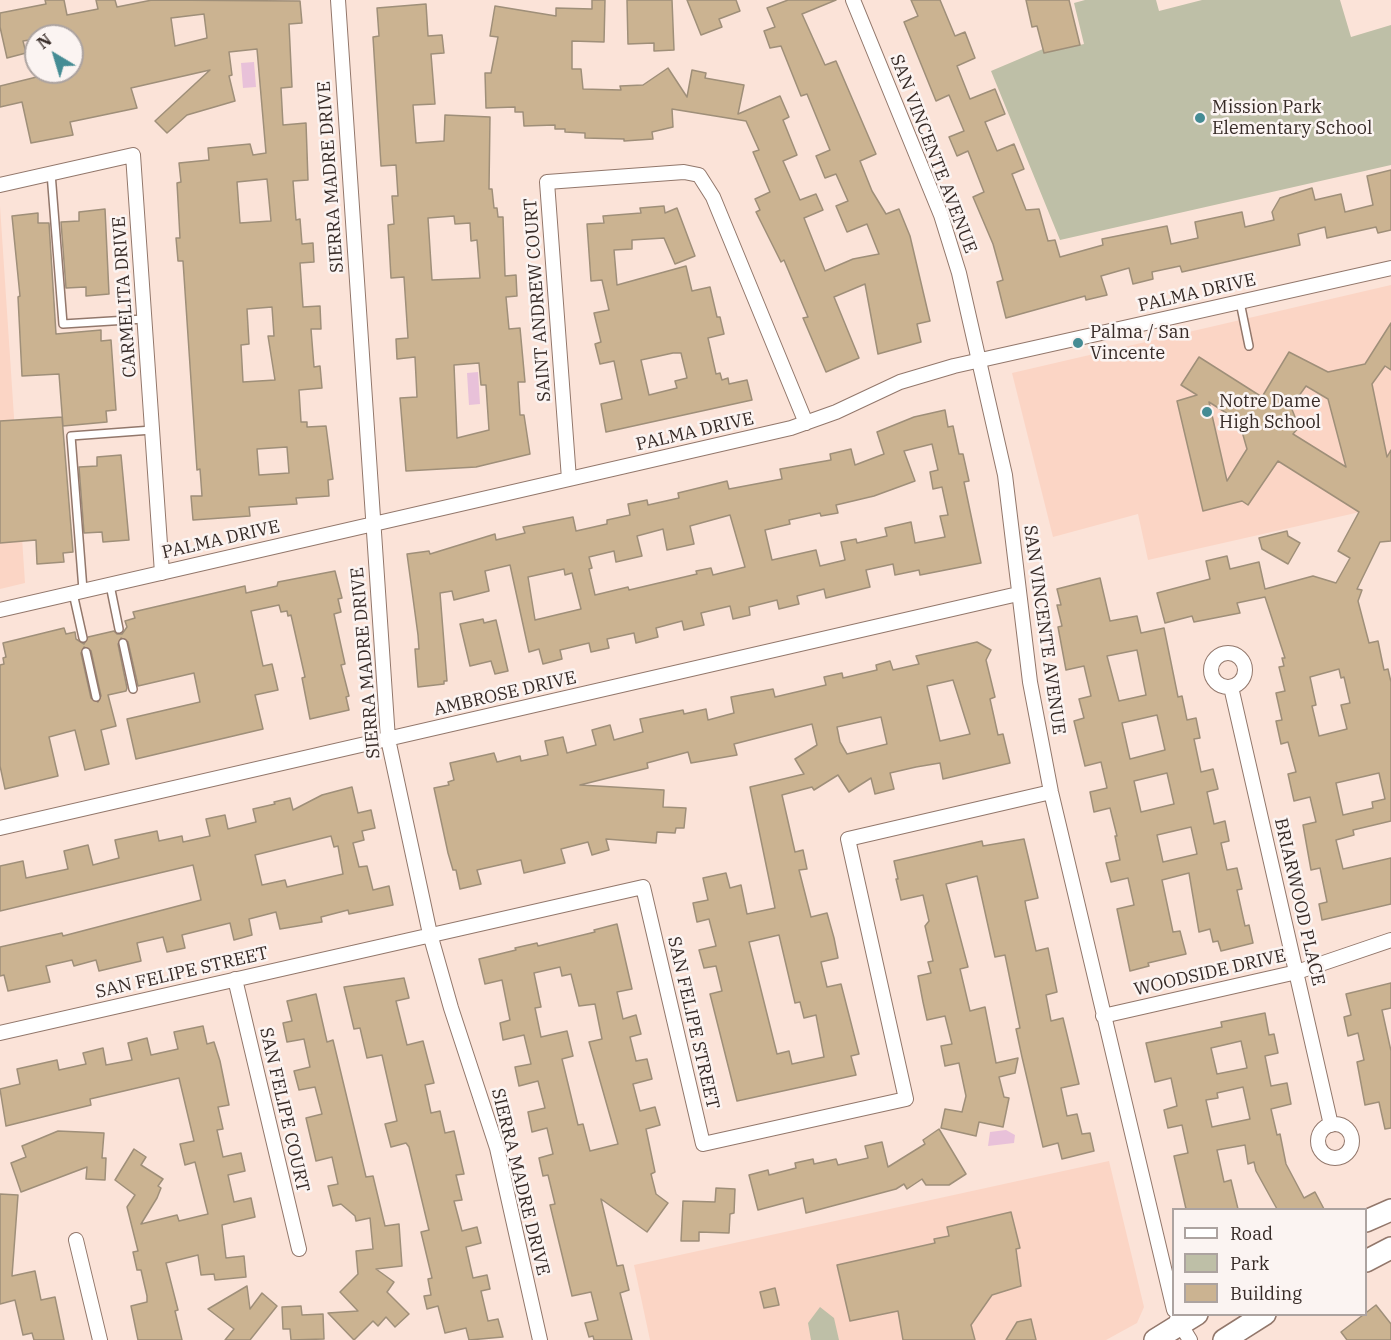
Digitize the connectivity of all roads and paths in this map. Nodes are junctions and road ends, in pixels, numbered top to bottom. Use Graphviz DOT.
graph roads {
  1 [pos="338,0"];
  2 [pos="853,0"];
  3 [pos="51,173"];
  4 [pos="0,185"];
  5 [pos="1391,268"];
  6 [pos="1240,302"];
  7 [pos="144,319"];
  8 [pos="1249,346"];
  9 [pos="978,361"];
  10 [pos="806,423"];
  11 [pos="152,430"];
  12 [pos="569,479"];
  13 [pos="371,523"];
  14 [pos="162,573"];
  15 [pos="110,585"];
  16 [pos="78,592"];
  17 [pos="1018,594"];
  18 [pos="0,610"];
  19 [pos="120,629"];
  20 [pos="83,638"];
  21 [pos="123,643"];
  22 [pos="86,651"];
  23 [pos="1231,687"];
  24 [pos="133,689"];
  25 [pos="96,697"];
  26 [pos="388,739"];
  27 [pos="1051,792"];
  28 [pos="0,828"];
  29 [pos="430,934"];
  30 [pos="1391,939"];
  31 [pos="1297,972"];
  32 [pos="235,979"];
  33 [pos="1103,1016"];
  34 [pos="0,1033"];
  35 [pos="1331,1125"];
  36 [pos="1391,1210"];
  37 [pos="1367,1220"];
  38 [pos="76,1240"];
  39 [pos="1391,1248"];
  40 [pos="299,1249"];
  41 [pos="1367,1260"];
  42 [pos="1172,1279"];
  43 [pos="1262,1316"];
  44 [pos="1183,1321"];
  45 [pos="100,1340"];
  46 [pos="540,1340"];
  47 [pos="1155,1340"];
  48 [pos="1224,1340"];
  1 -- 13 [label="street, SIERRA MADRE DRIVE"];
  2 -- 9 [label="street, SAN VINCENTE AVENUE"];
  3 -- 4 [label="street, CARMELITA DRIVE"];
  3 -- 7 [label="lane"];
  3 -- 7 [label="street, CARMELITA DRIVE"];
  5 -- 6 [label="street, PALMA DRIVE"];
  6 -- 8 [label="lane"];
  6 -- 9 [label="street, PALMA DRIVE"];
  7 -- 11 [label="street, CARMELITA DRIVE"];
  9 -- 10 [label="street, PALMA DRIVE"];
  9 -- 17 [label="street, SAN VINCENTE AVENUE"];
  10 -- 12 [label="street, PALMA DRIVE"];
  10 -- 12 [label="street, SAINT ANDREW COURT"];
  11 -- 14 [label="street, CARMELITA DRIVE"];
  11 -- 16 [label="lane"];
  12 -- 13 [label="street, PALMA DRIVE"];
  13 -- 14 [label="street, PALMA DRIVE"];
  13 -- 26 [label="street, SIERRA MADRE DRIVE"];
  14 -- 15 [label="street, PALMA DRIVE"];
  15 -- 16 [label="street, PALMA DRIVE"];
  15 -- 19 [label="lane"];
  16 -- 18 [label="street, PALMA DRIVE"];
  16 -- 20 [label="lane"];
  17 -- 26 [label="street, AMBROSE DRIVE"];
  17 -- 27 [label="street, SAN VINCENTE AVENUE"];
  21 -- 24 [label="lane"];
  22 -- 25 [label="lane"];
  23 -- 31 [label="street, BRIARWOOD PLACE"];
  26 -- 28 [label="street, AMBROSE DRIVE"];
  26 -- 29 [label="street, SIERRA MADRE DRIVE"];
  27 -- 29 [label="street, SAN FELIPE STREET"];
  27 -- 33 [label="street, SAN VINCENTE AVENUE"];
  29 -- 32 [label="street, SAN FELIPE STREET"];
  29 -- 46 [label="street, SIERRA MADRE DRIVE"];
  30 -- 31 [label="street, WOODSIDE DRIVE"];
  31 -- 33 [label="street, WOODSIDE DRIVE"];
  31 -- 35 [label="street, BRIARWOOD PLACE"];
  32 -- 34 [label="street, SAN FELIPE STREET"];
  32 -- 40 [label="street, SAN FELIPE COURT"];
  33 -- 42 [label="street, SAN VINCENTE AVENUE"];
  36 -- 37 [label="main road"];
  38 -- 45 [label="street"];
  39 -- 41 [label="main road"];
  43 -- 48 [label="main road"];
  44 -- 47 [label="main road"];
}
